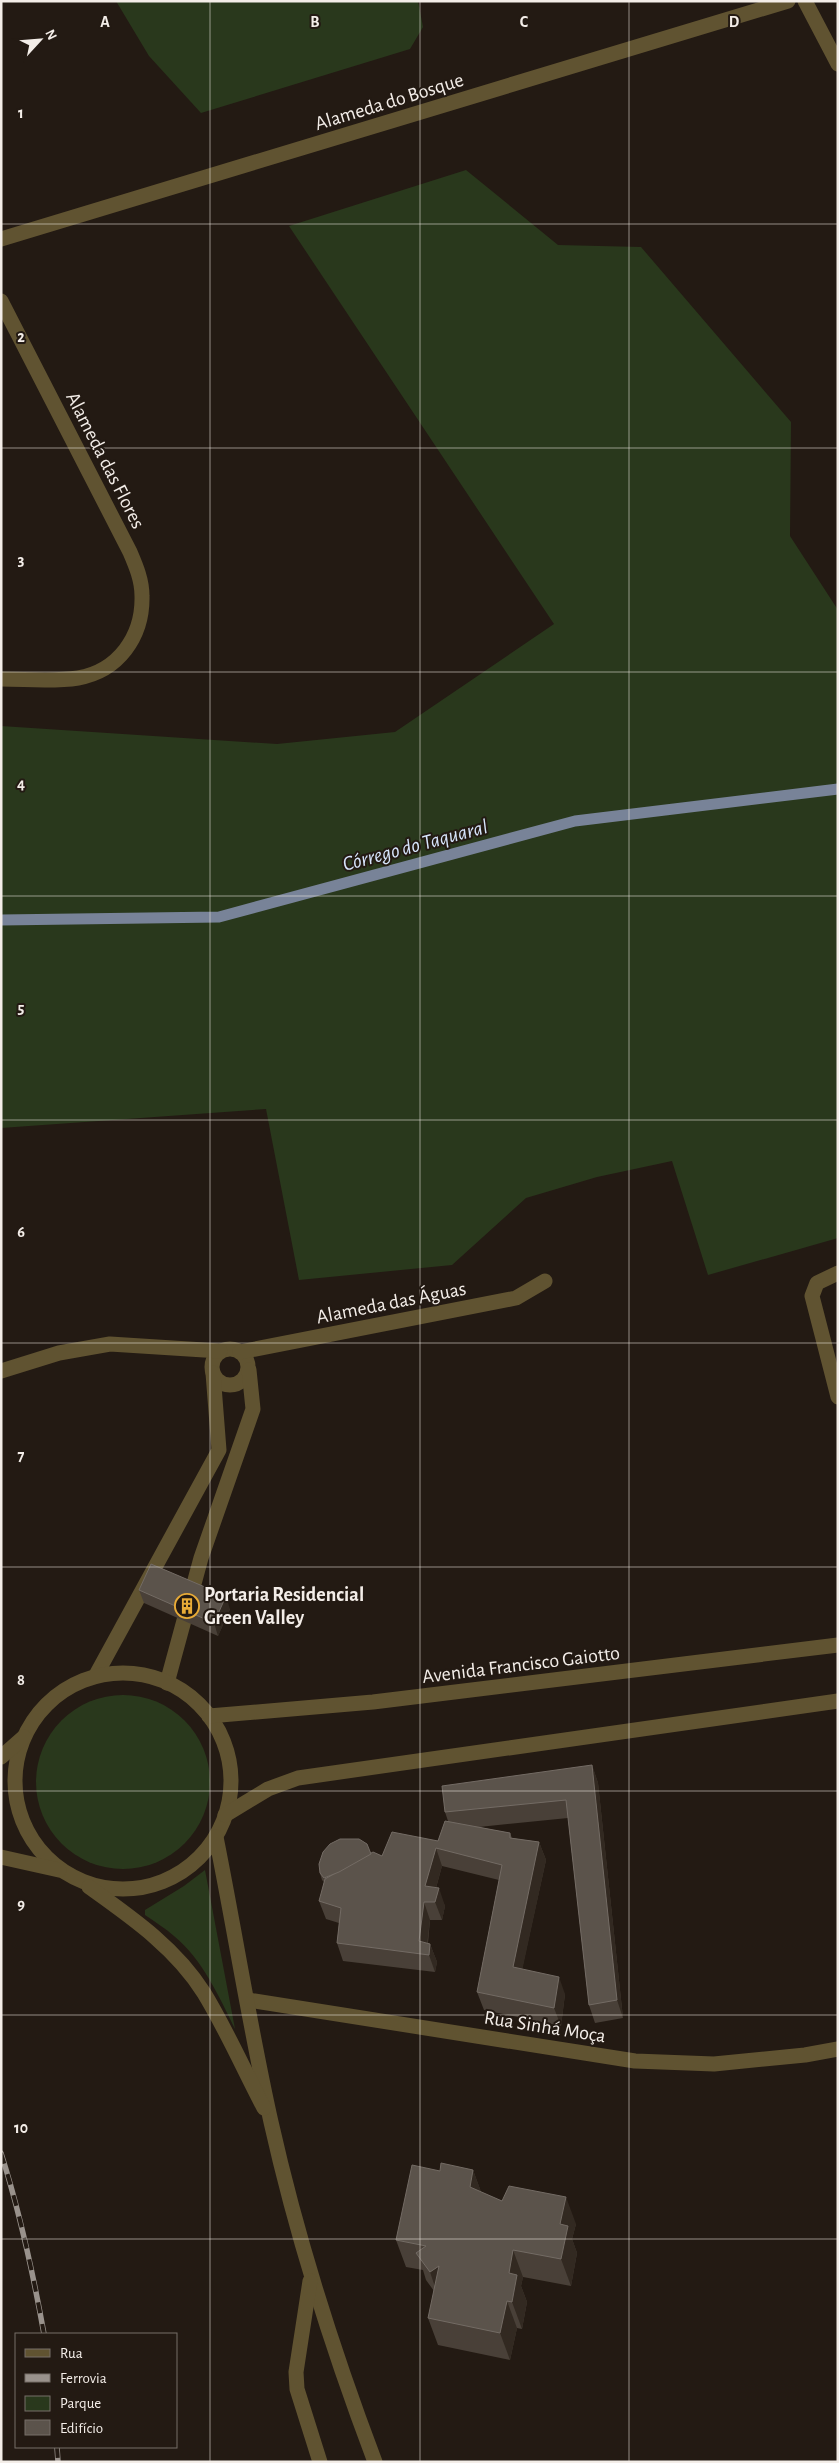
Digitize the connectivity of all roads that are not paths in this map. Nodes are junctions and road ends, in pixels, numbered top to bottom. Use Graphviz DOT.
graph roads {
  1 [pos="788,1"];
  2 [pos="805,1"];
  3 [pos="838,64"];
  4 [pos="1,239"];
  5 [pos="1,301"];
  6 [pos="1,679"];
  7 [pos="838,1273"];
  8 [pos="545,1281"];
  9 [pos="220,1351"];
  10 [pos="240,1352"];
  11 [pos="249,1370"];
  12 [pos="1,1371"];
  13 [pos="213,1373"];
  14 [pos="838,1397"];
  15 [pos="838,1645"];
  16 [pos="96,1675"];
  17 [pos="167,1683"];
  18 [pos="838,1701"];
  19 [pos="209,1716"];
  20 [pos="24,1737"];
  21 [pos="1,1757"];
  22 [pos="225,1815"];
  23 [pos="216,1837"];
  24 [pos="1,1857"];
  25 [pos="61,1870"];
  26 [pos="83,1883"];
  27 [pos="248,2000"];
  28 [pos="838,2050"];
  29 [pos="271,2123"];
  30 [pos="310,2274"];
  31 [pos="320,2462"];
  32 [pos="375,2462"];
  1 -- 4 [label="street, Alameda do Bosque"];
  2 -- 3 [label="street"];
  5 -- 6 [label="street, Alameda das Flores"];
  7 -- 14 [label="street"];
  8 -- 10 [label="street, Alameda das Águas"];
  9 -- 10 [label="street"];
  9 -- 12 [label="street"];
  9 -- 13 [label="street"];
  10 -- 11 [label="street"];
  11 -- 13 [label="street"];
  11 -- 17 [label="street"];
  13 -- 16 [label="street"];
  15 -- 19 [label="street, Avenida Francisco Gaiotto"];
  16 -- 17 [label="street"];
  16 -- 20 [label="street"];
  17 -- 19 [label="street"];
  18 -- 22 [label="street"];
  19 -- 22 [label="street"];
  20 -- 21 [label="street"];
  20 -- 25 [label="street"];
  22 -- 23 [label="street"];
  23 -- 26 [label="street"];
  23 -- 27 [label="street"];
  24 -- 25 [label="street"];
  25 -- 26 [label="street"];
  26 -- 29 [label="street"];
  27 -- 28 [label="street, Rua Sinhá Moça"];
  27 -- 29 [label="street"];
  29 -- 30 [label="street"];
  30 -- 31 [label="street"];
  30 -- 32 [label="street"];
}
